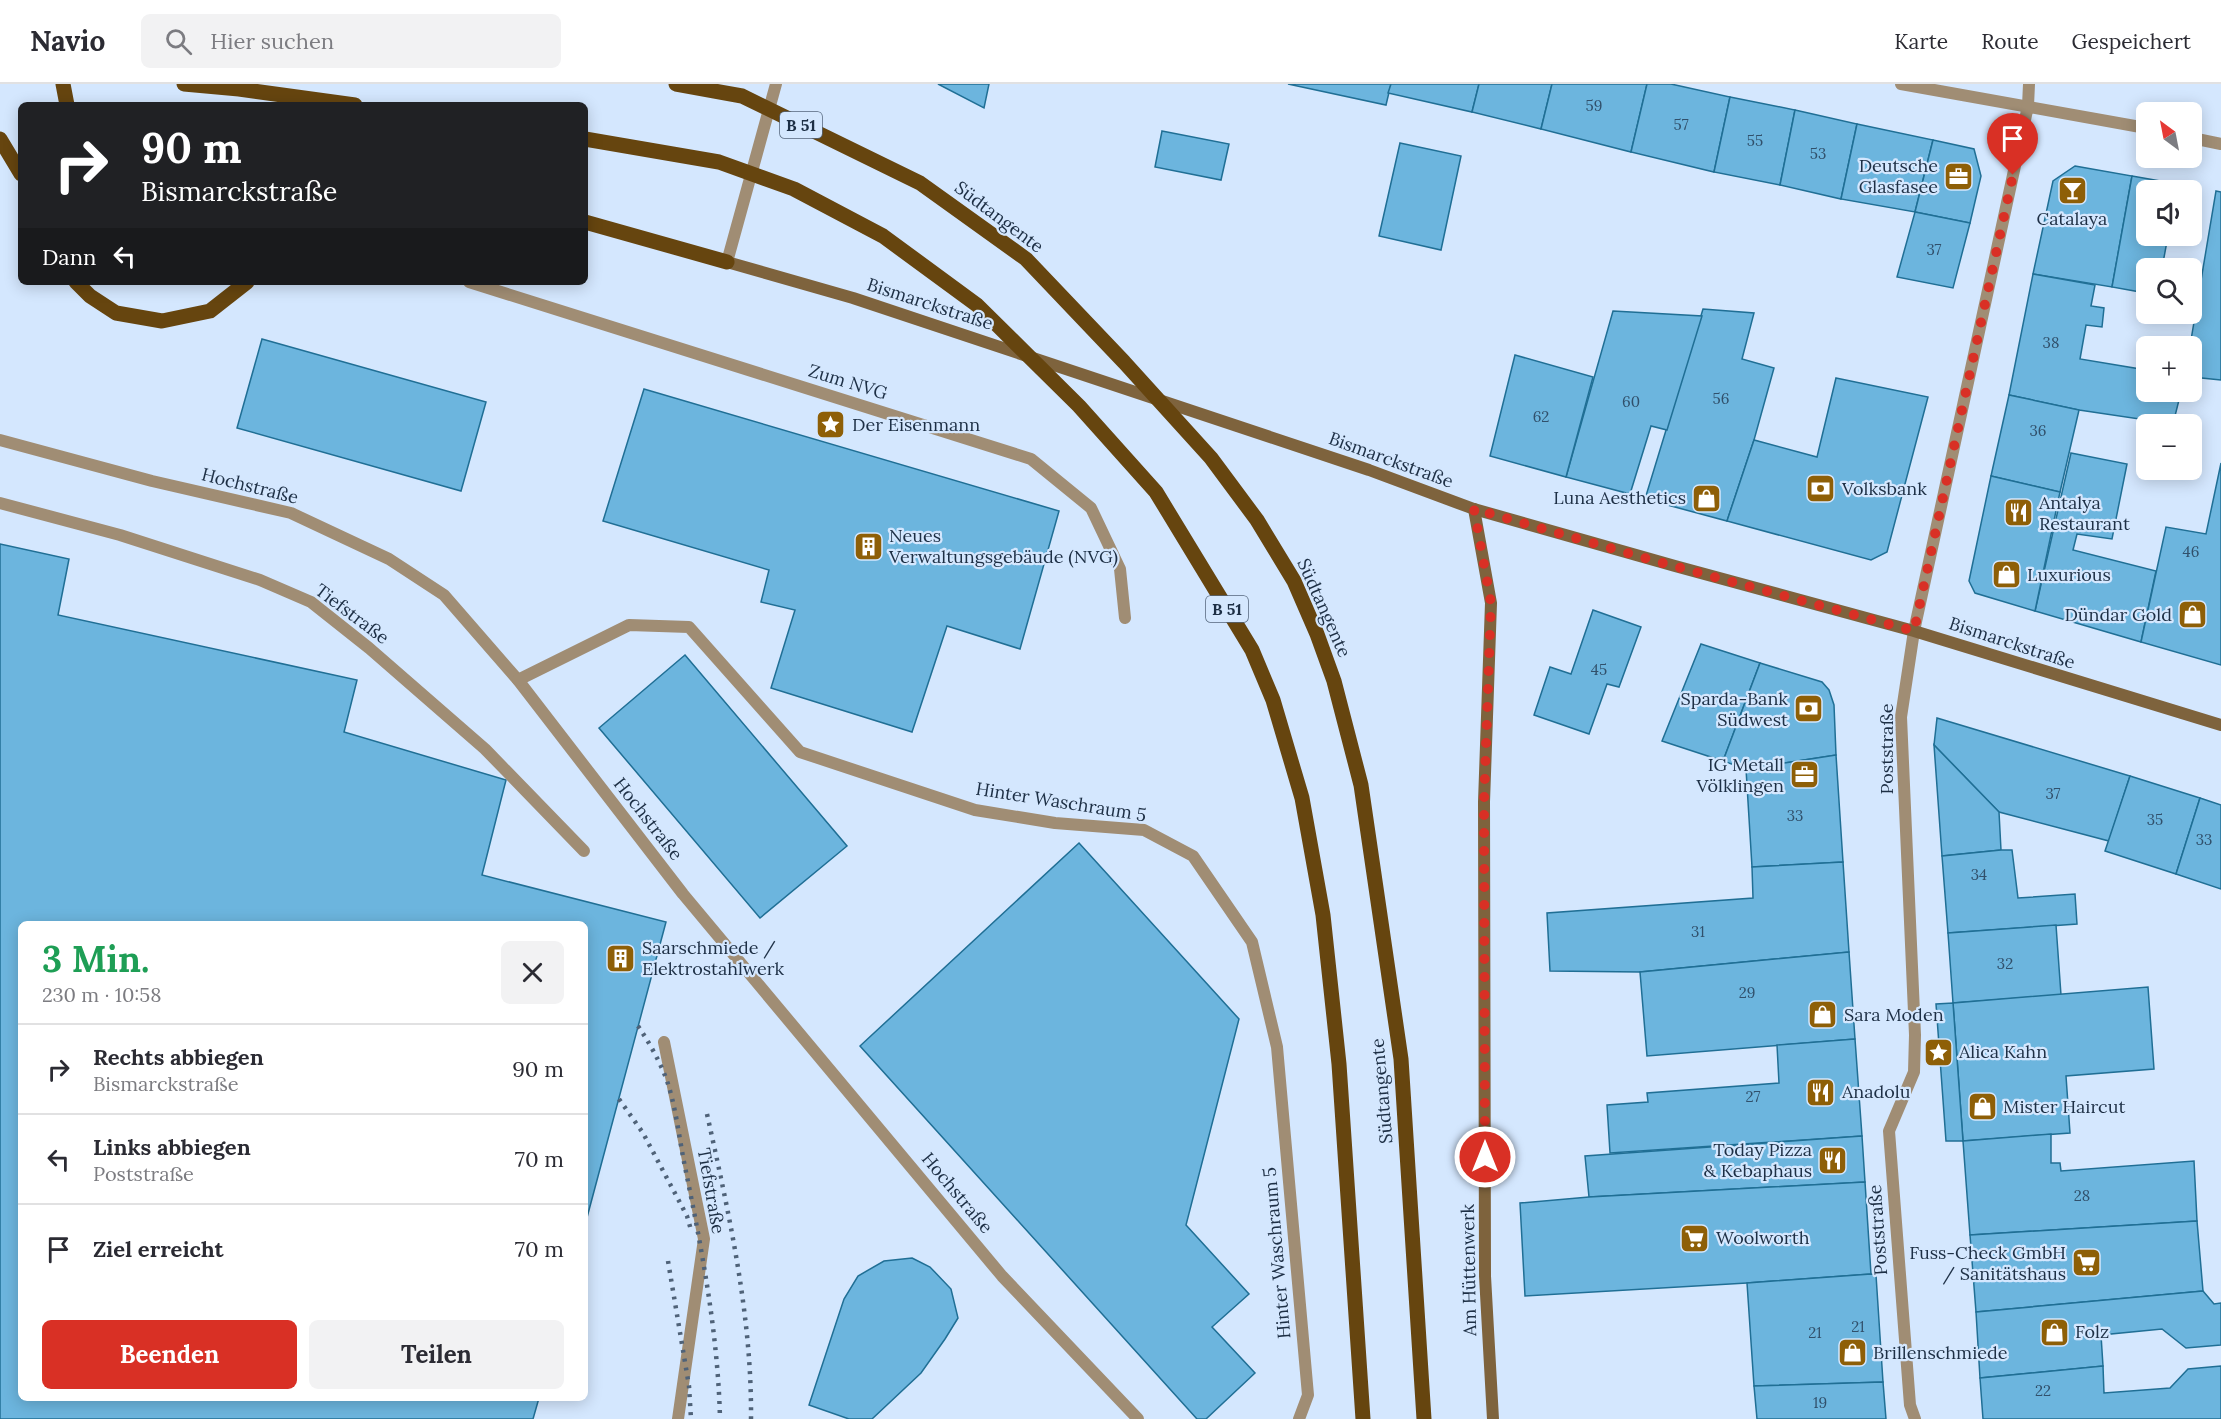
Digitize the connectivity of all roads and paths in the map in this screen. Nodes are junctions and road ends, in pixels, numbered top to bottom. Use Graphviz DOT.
graph roads {
  1 [pos="63,84"];
  2 [pos="184,84"];
  3 [pos="676,84"];
  4 [pos="776,84"];
  5 [pos="1900,84"];
  6 [pos="2029,84"];
  7 [pos="66,102"];
  8 [pos="333,102"];
  9 [pos="2028,106"];
  10 [pos="2136,126"];
  11 [pos="0,139"];
  12 [pos="588,140"];
  13 [pos="2202,140"];
  14 [pos="2221,144"];
  15 [pos="18,169"];
  16 [pos="588,223"];
  17 [pos="727,262"];
  18 [pos="79,285"];
  19 [pos="243,285"];
  20 [pos="479,285"];
  21 [pos="0,440"];
  22 [pos="0,503"];
  23 [pos="1474,509"];
  24 [pos="1125,618"];
  25 [pos="1914,631"];
  26 [pos="518,680"];
  27 [pos="2221,726"];
  28 [pos="584,851"];
  29 [pos="663,1042"];
  30 [pos="678,1419"];
  31 [pos="1138,1419"];
  32 [pos="1299,1419"];
  33 [pos="1364,1419"];
  34 [pos="1424,1419"];
  35 [pos="1493,1419"];
  36 [pos="1916,1419"];
  1 -- 7 [label="main road"];
  2 -- 8 [label="main road"];
  3 -- 34 [label="main road, Südtangente / B 51"];
  4 -- 17 [label="street"];
  5 -- 9 [label="street"];
  6 -- 9 [label="street, Poststraße"];
  9 -- 10 [label="street"];
  9 -- 25 [label="street, Poststraße"];
  11 -- 15 [label="main road"];
  12 -- 33 [label="main road, B 51"];
  13 -- 14 [label="street"];
  16 -- 17 [label="main road"];
  17 -- 23 [label="main road, Bismarckstraße"];
  18 -- 19 [label="main road"];
  20 -- 24 [label="street, Zum NVG"];
  21 -- 26 [label="street, Hochstraße"];
  22 -- 28 [label="street, Tiefstraße"];
  23 -- 25 [label="main road, Bismarckstraße"];
  23 -- 35 [label="main road, Am Hüttenwerk"];
  25 -- 27 [label="main road, Bismarckstraße"];
  25 -- 36 [label="street, Poststraße"];
  26 -- 31 [label="street, Hochstraße"];
  26 -- 32 [label="street, Hinter Waschraum 5"];
  29 -- 30 [label="street, Tiefstraße"];
}
